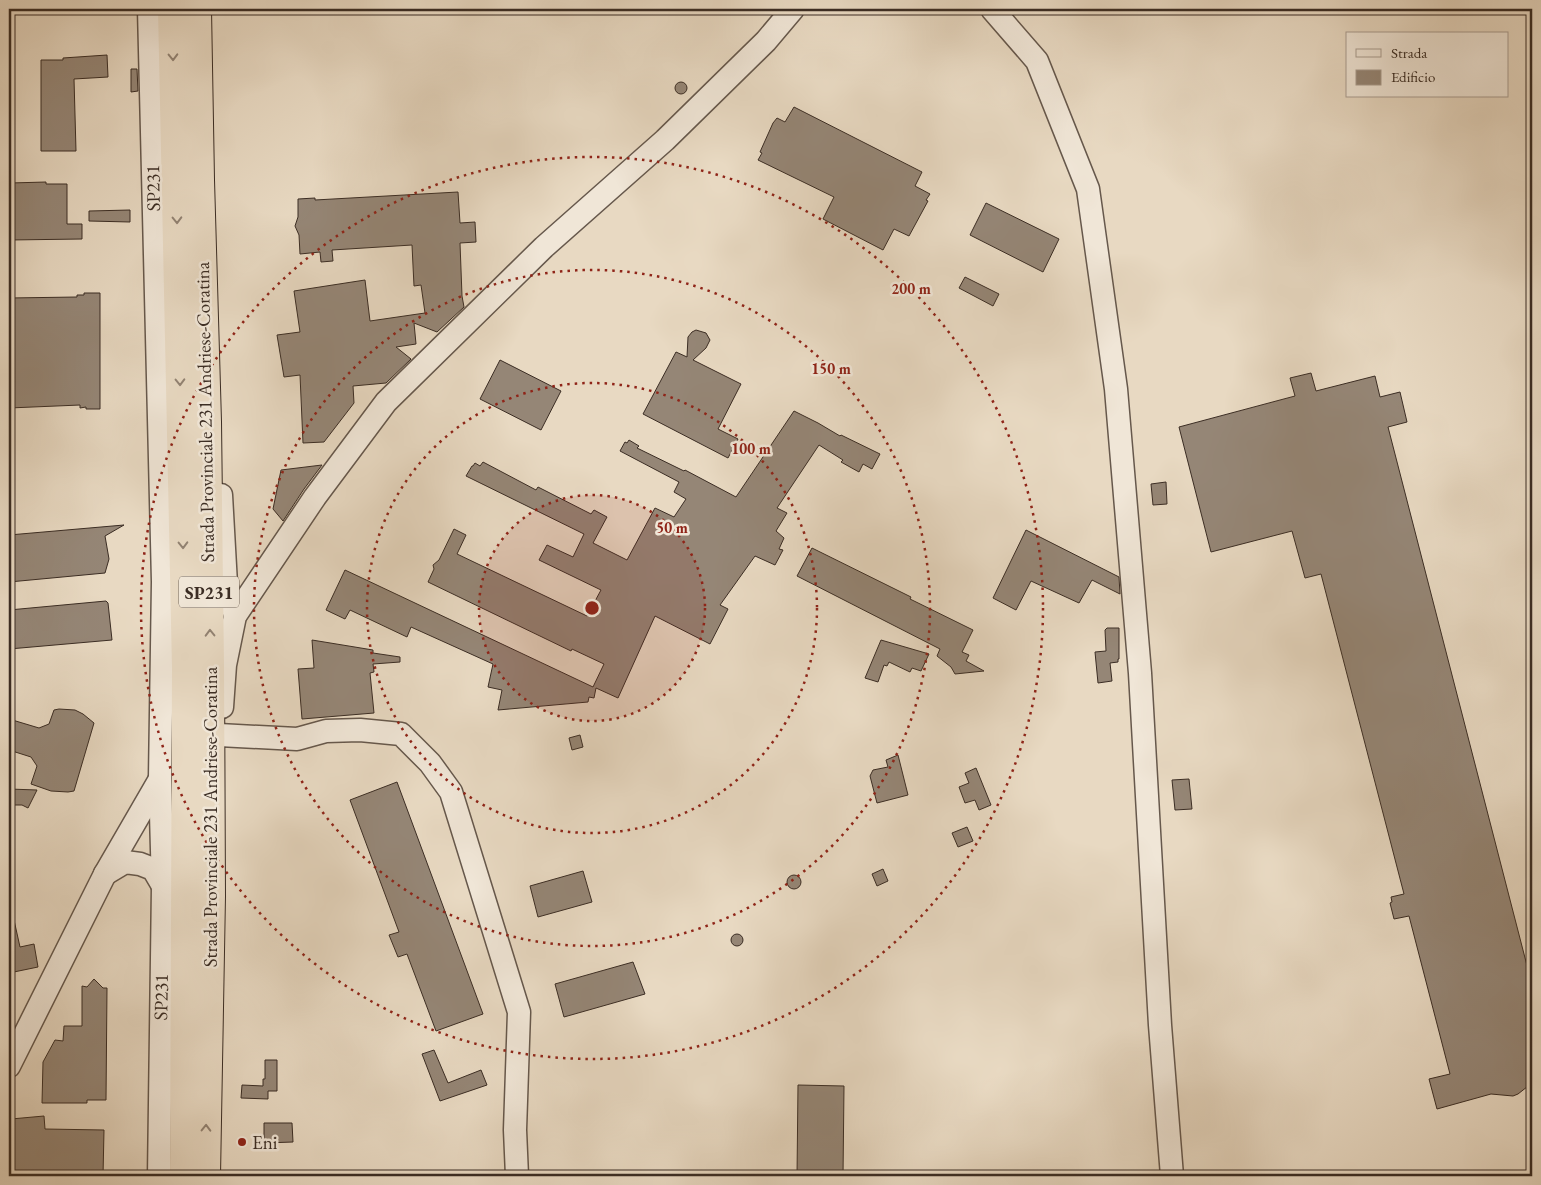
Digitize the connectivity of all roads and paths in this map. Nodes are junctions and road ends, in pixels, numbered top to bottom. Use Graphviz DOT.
graph roads {
  1 [pos="149,9"];
  2 [pos="172,9"];
  3 [pos="197,9"];
  4 [pos="209,9"];
  5 [pos="794,9"];
  6 [pos="992,9"];
  7 [pos="235,616"];
  8 [pos="220,735"];
  9 [pos="160,778"];
  10 [pos="210,844"];
  11 [pos="105,874"];
  12 [pos="163,886"];
  13 [pos="9,1066"];
  14 [pos="159,1176"];
  15 [pos="184,1176"];
  16 [pos="206,1176"];
  17 [pos="517,1176"];
  18 [pos="1172,1176"];
  1 -- 9 [label="street, SP231"];
  2 -- 15 [label="highway, Strada Provinciale 231 Andriese-Coratina / SP231, one-way"];
  10 -- 3 [label="highway, Strada Provinciale 231 Andriese-Coratina / SP231, one-way"];
  4 -- 7 [label="street"];
  5 -- 7 [label="street"];
  6 -- 18 [label="street"];
  7 -- 8 [label="street"];
  8 -- 10 [label="street"];
  8 -- 17 [label="street"];
  9 -- 11 [label="street"];
  9 -- 12 [label="street, SP231"];
  16 -- 10 [label="highway, Strada Provinciale 231 Andriese-Coratina / SP231, one-way"];
  11 -- 12 [label="street"];
  11 -- 13 [label="street"];
  12 -- 14 [label="street, SP231"];
}
